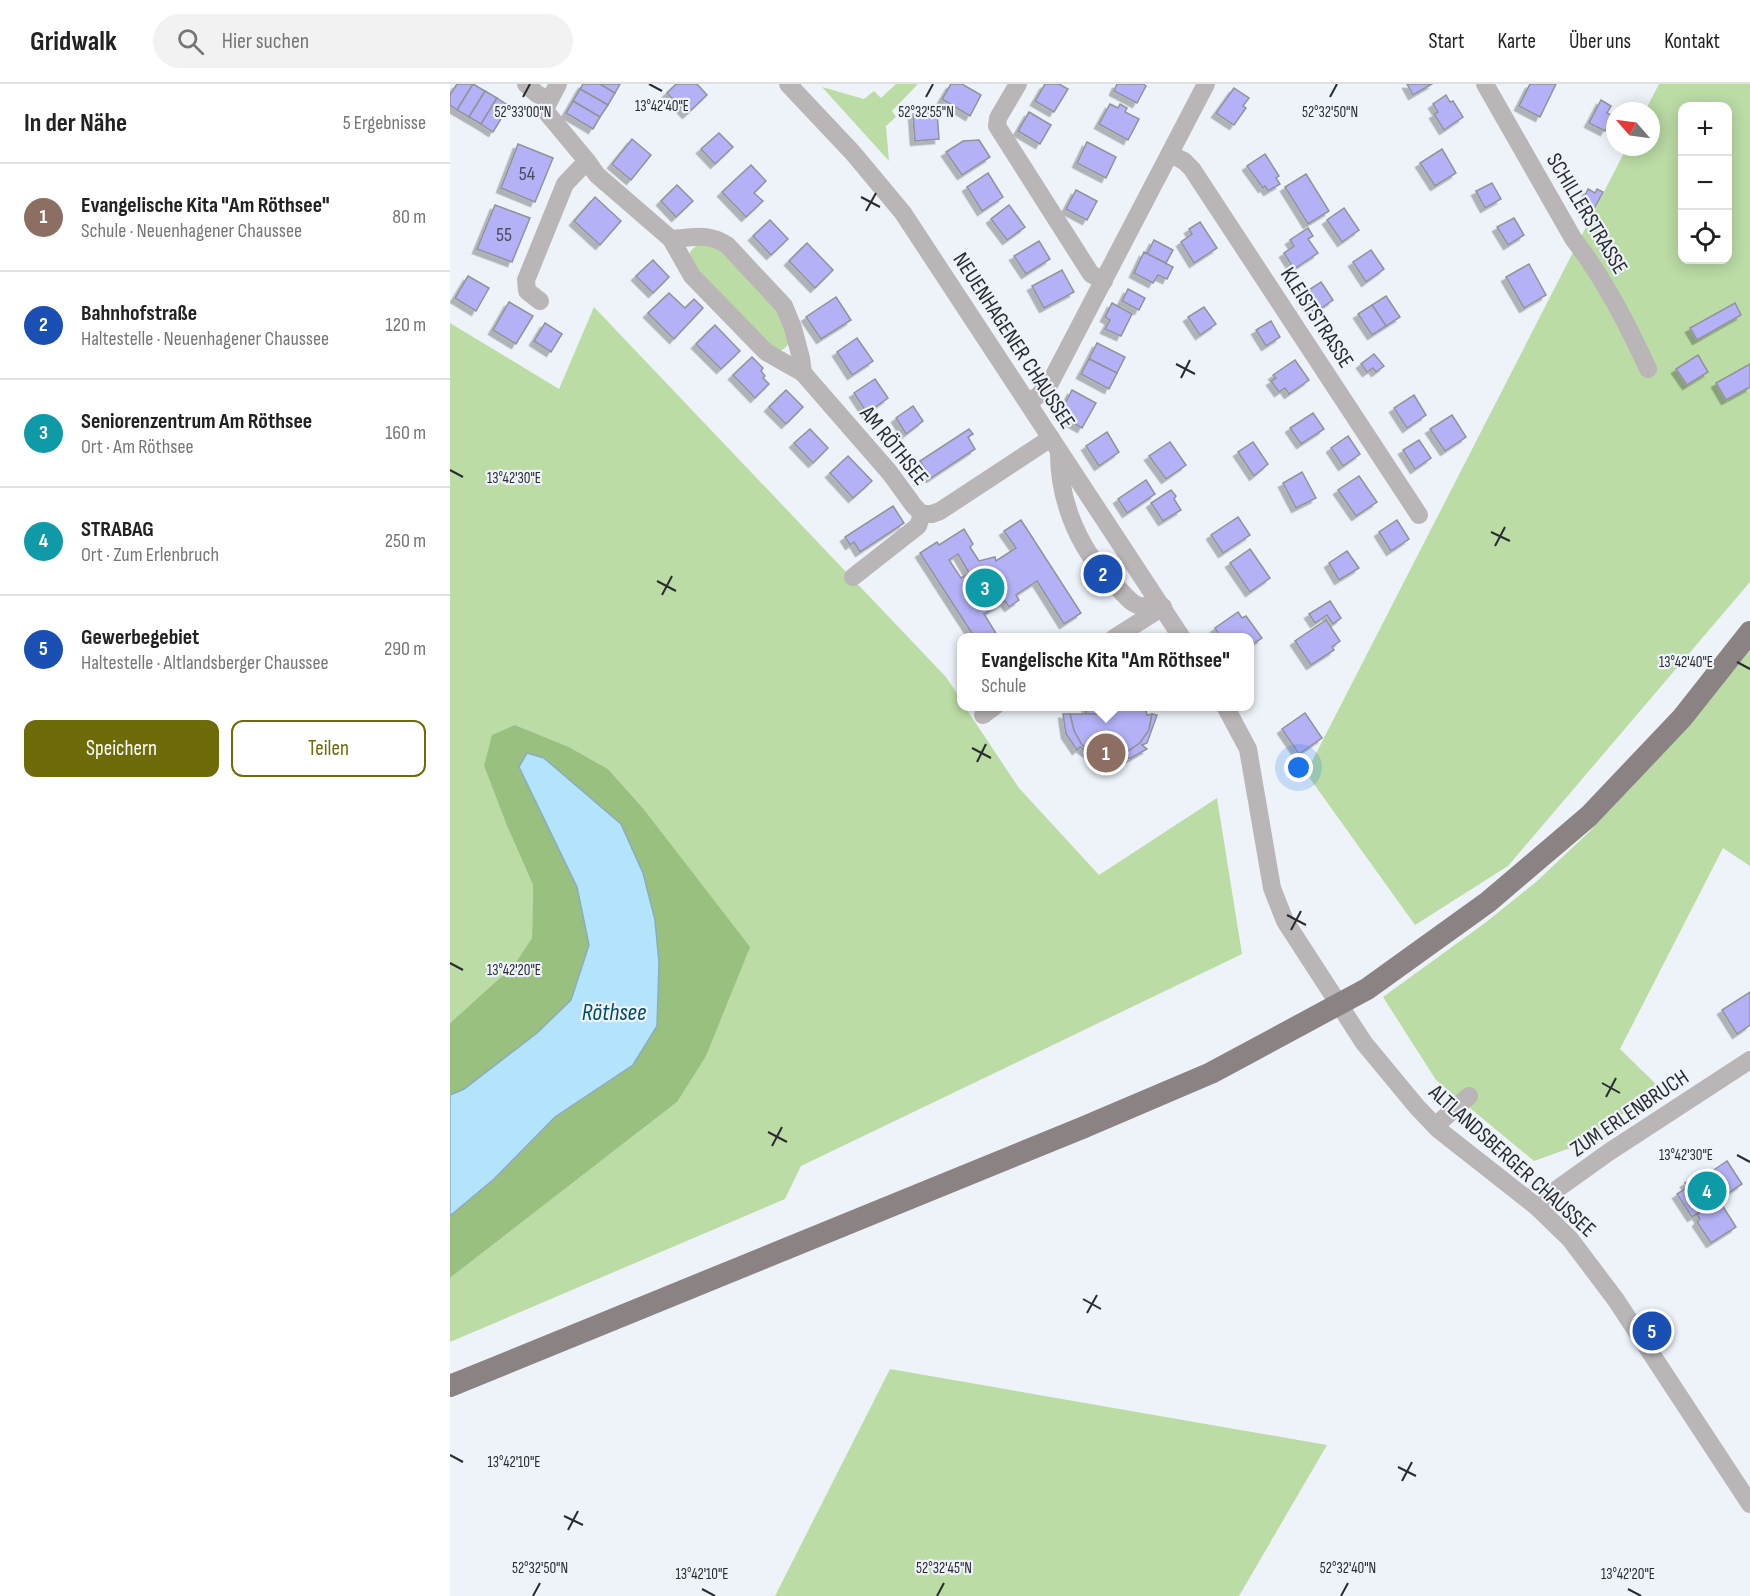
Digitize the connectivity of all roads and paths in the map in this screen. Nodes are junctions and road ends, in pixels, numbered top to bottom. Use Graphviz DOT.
graph roads {
  1 [pos="526,84"];
  2 [pos="558,84"];
  3 [pos="788,84"];
  4 [pos="1018,84"];
  5 [pos="1206,84"];
  6 [pos="1486,84"];
  7 [pos="549,100"];
  8 [pos="1170,154"];
  9 [pos="587,160"];
  10 [pos="671,239"];
  11 [pos="1104,281"];
  12 [pos="540,301"];
  13 [pos="1647,369"];
  14 [pos="803,373"];
  15 [pos="1029,402"];
  16 [pos="1055,444"];
  17 [pos="922,514"];
  18 [pos="1419,515"];
  19 [pos="853,577"];
  20 [pos="1162,607"];
  21 [pos="1750,632"];
  22 [pos="1122,633"];
  23 [pos="1179,633"];
  24 [pos="1228,711"];
  25 [pos="1339,1004"];
  26 [pos="1750,1060"];
  27 [pos="1469,1096"];
  28 [pos="1435,1126"];
  29 [pos="1537,1207"];
  30 [pos="450,1386"];
  31 [pos="1750,1504"];
  1 -- 7 [label="street"];
  2 -- 7 [label="street"];
  3 -- 15 [label="street, NEUENHAGENER CHAUSSEE"];
  4 -- 11 [label="street"];
  5 -- 8 [label="street"];
  6 -- 13 [label="street, SCHILLERSTRASSE"];
  7 -- 9 [label="street, AM RÖTHSEE"];
  8 -- 11 [label="street"];
  8 -- 18 [label="street, KLEISTSTRASSE"];
  9 -- 10 [label="street, AM RÖTHSEE"];
  9 -- 12 [label="street"];
  10 -- 14 [label="street, AM RÖTHSEE"];
  10 -- 14 [label="street, AM RÖTHSEE"];
  11 -- 15 [label="street"];
  14 -- 17 [label="street, AM RÖTHSEE"];
  15 -- 16 [label="street, NEUENHAGENER CHAUSSEE"];
  16 -- 17 [label="street, AM RÖTHSEE"];
  16 -- 20 [label="street, NEUENHAGENER CHAUSSEE"];
  16 -- 20 [label="street"];
  17 -- 19 [label="street"];
  20 -- 22 [label="street"];
  20 -- 23 [label="street, NEUENHAGENER CHAUSSEE"];
  21 -- 25 [label="main road"];
  24 -- 25 [label="street"];
  25 -- 28 [label="street, ALTLANDSBERGER CHAUSSEE"];
  25 -- 30 [label="main road"];
  26 -- 29 [label="street, ZUM ERLENBRUCH"];
  27 -- 28 [label="street"];
  28 -- 29 [label="street, ALTLANDSBERGER CHAUSSEE"];
  29 -- 31 [label="street, ALTLANDSBERGER CHAUSSEE"];
}
